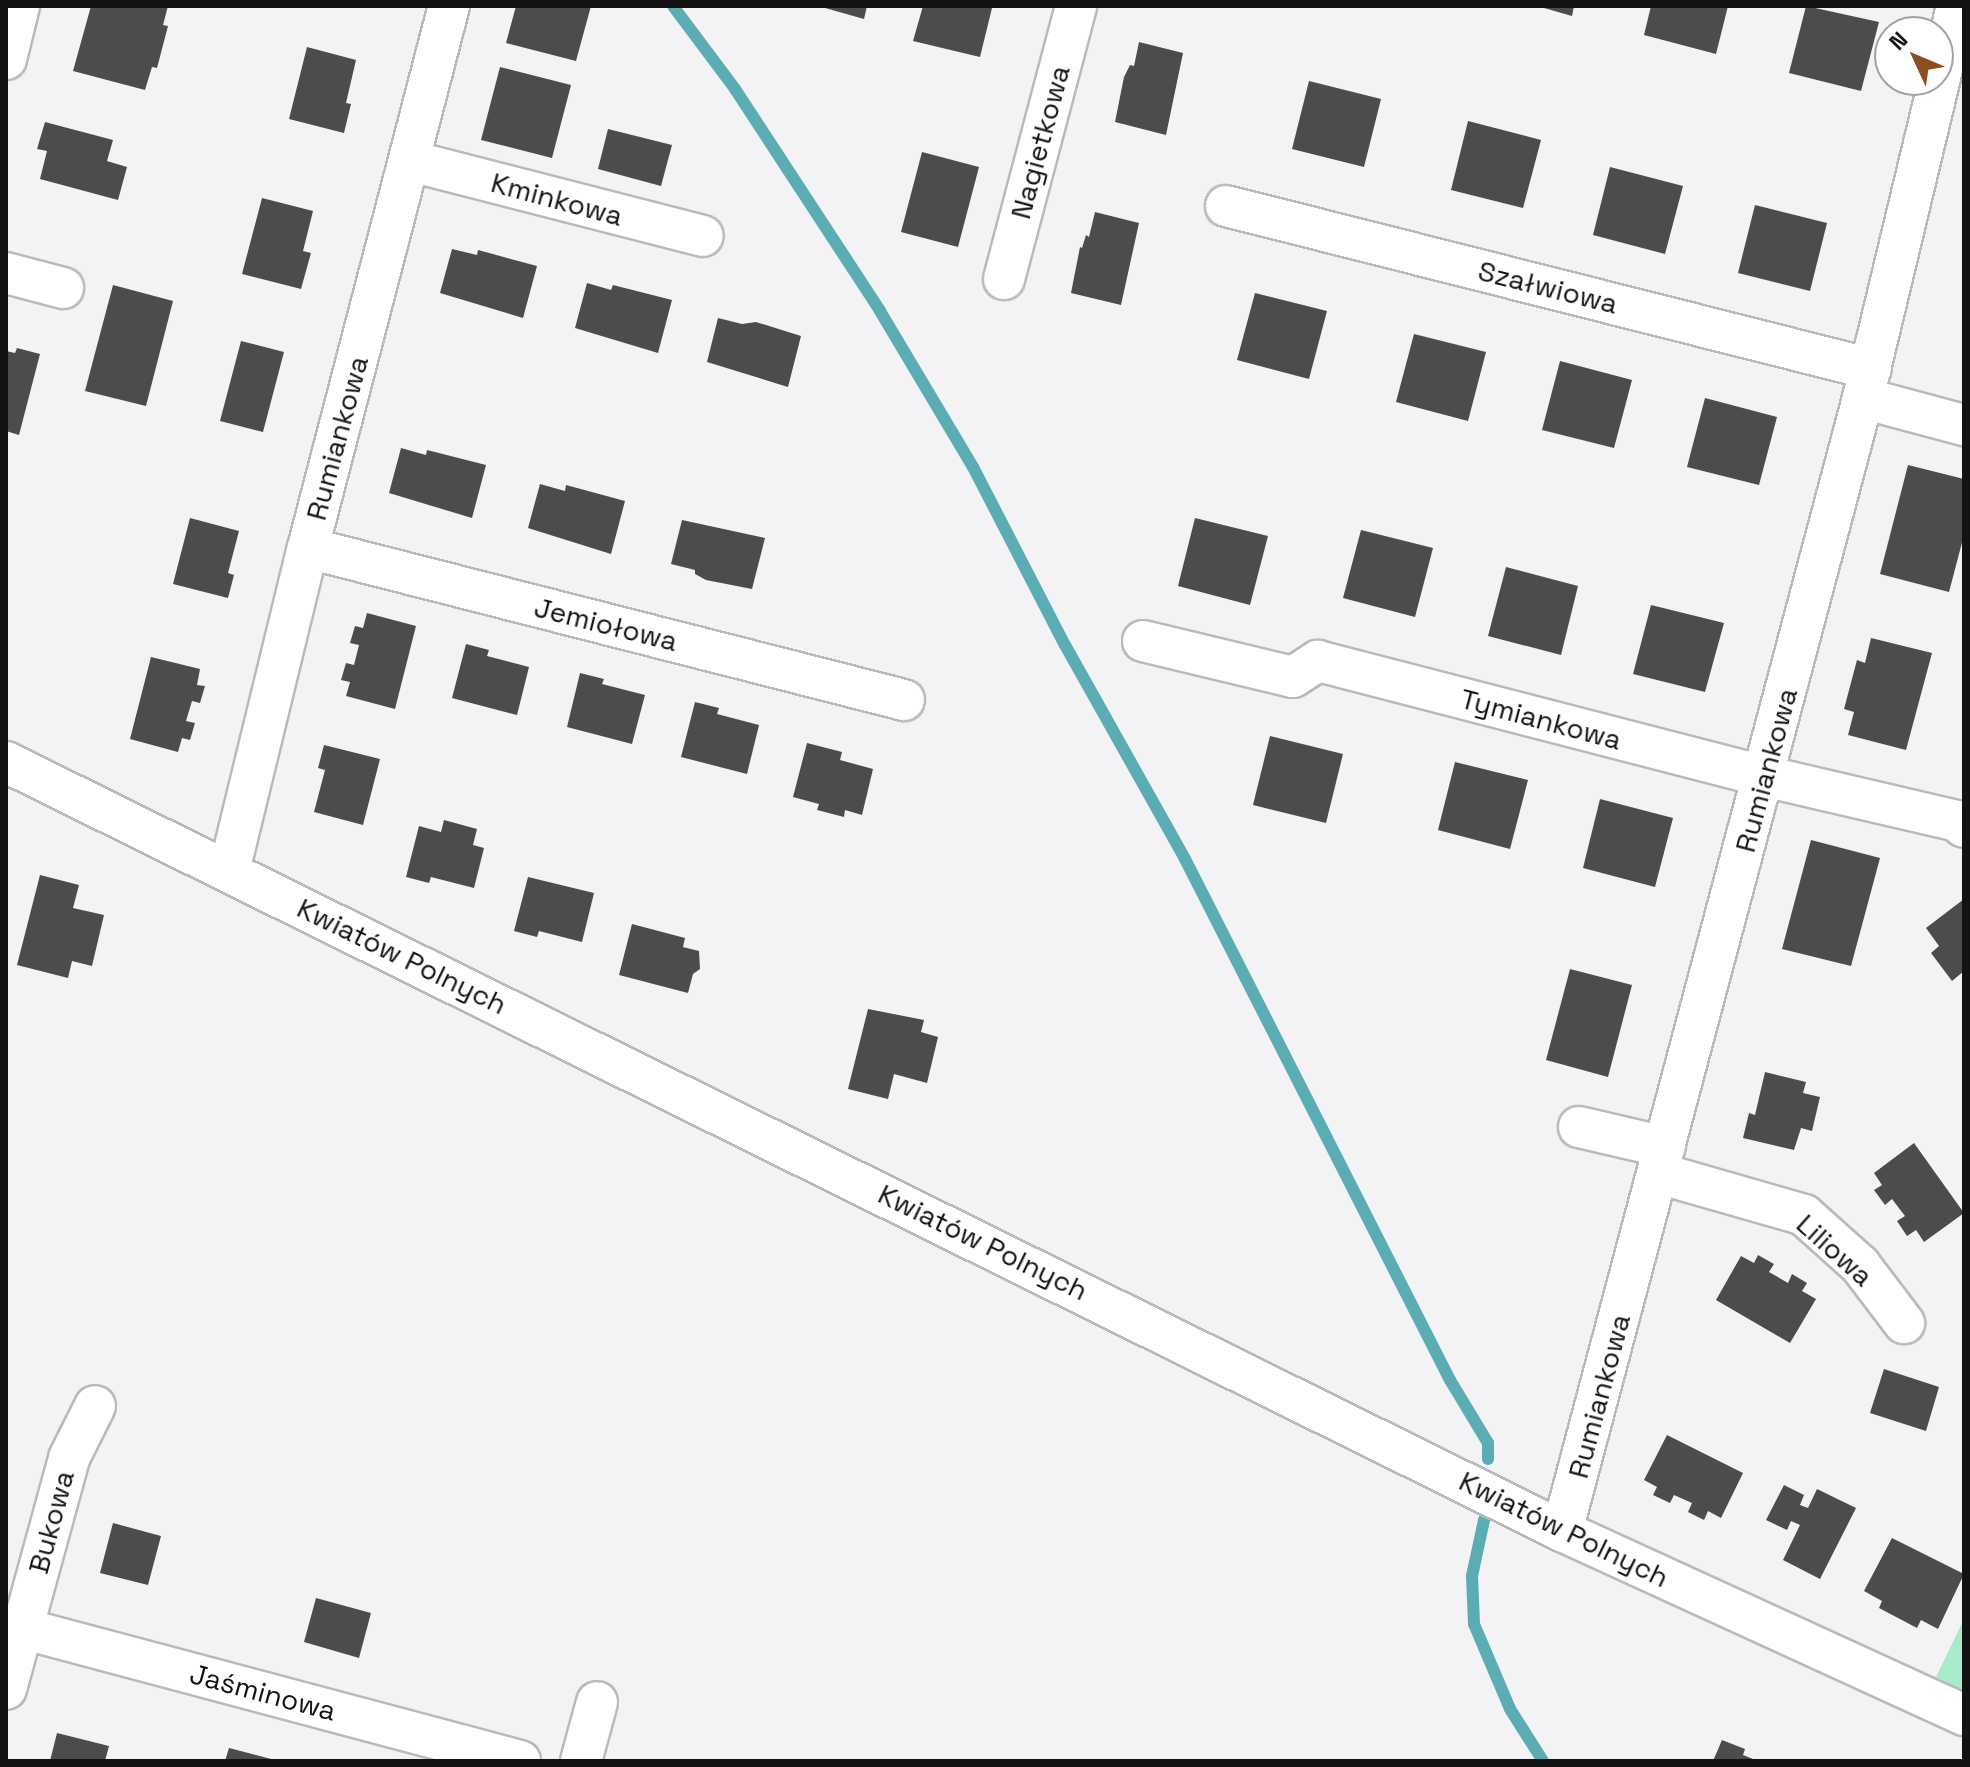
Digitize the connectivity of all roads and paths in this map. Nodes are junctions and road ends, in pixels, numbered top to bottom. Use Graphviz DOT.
graph roads {
  1 [pos="19,6"];
  2 [pos="449,6"];
  3 [pos="1076,6"];
  4 [pos="1957,6"];
  5 [pos="6,59"];
  6 [pos="411,161"];
  7 [pos="1226,206"];
  8 [pos="703,236"];
  9 [pos="6,273"];
  10 [pos="1004,279"];
  11 [pos="63,288"];
  12 [pos="1867,383"];
  13 [pos="1964,425"];
  14 [pos="308,548"];
  15 [pos="1143,641"];
  16 [pos="904,700"];
  17 [pos="6,762"];
  18 [pos="1764,776"];
  19 [pos="1964,827"];
  20 [pos="229,871"];
  21 [pos="1579,1127"];
  22 [pos="1662,1160"];
  23 [pos="1904,1323"];
  24 [pos="95,1406"];
  25 [pos="1562,1531"];
  26 [pos="14,1626"];
  27 [pos="6,1689"];
  28 [pos="597,1702"];
  29 [pos="1964,1715"];
  30 [pos="520,1761"];
  31 [pos="581,1761"];
  1 -- 5 [label="street"];
  2 -- 6 [label="street, Rumiankowa"];
  3 -- 10 [label="street, Nagietkowa"];
  4 -- 12 [label="street, Rumiankowa"];
  6 -- 8 [label="street, Kminkowa"];
  6 -- 14 [label="street, Rumiankowa"];
  7 -- 12 [label="street, Szałwiowa"];
  9 -- 11 [label="street"];
  12 -- 13 [label="street, Szałwiowa"];
  12 -- 18 [label="street, Rumiankowa"];
  14 -- 16 [label="street, Jemiołowa"];
  14 -- 20 [label="street, Rumiankowa"];
  15 -- 18 [label="street, Tymiankowa"];
  17 -- 20 [label="street, Kwiatów Polnych"];
  18 -- 19 [label="street, Tymiankowa"];
  18 -- 22 [label="street, Rumiankowa"];
  20 -- 25 [label="street, Kwiatów Polnych"];
  21 -- 22 [label="street, Liliowa"];
  22 -- 23 [label="street, Liliowa"];
  22 -- 25 [label="street, Rumiankowa"];
  24 -- 26 [label="street, Bukowa"];
  25 -- 29 [label="street, Kwiatów Polnych"];
  26 -- 27 [label="street, Bukowa"];
  26 -- 30 [label="street, Jaśminowa"];
  28 -- 31 [label="street"];
}
